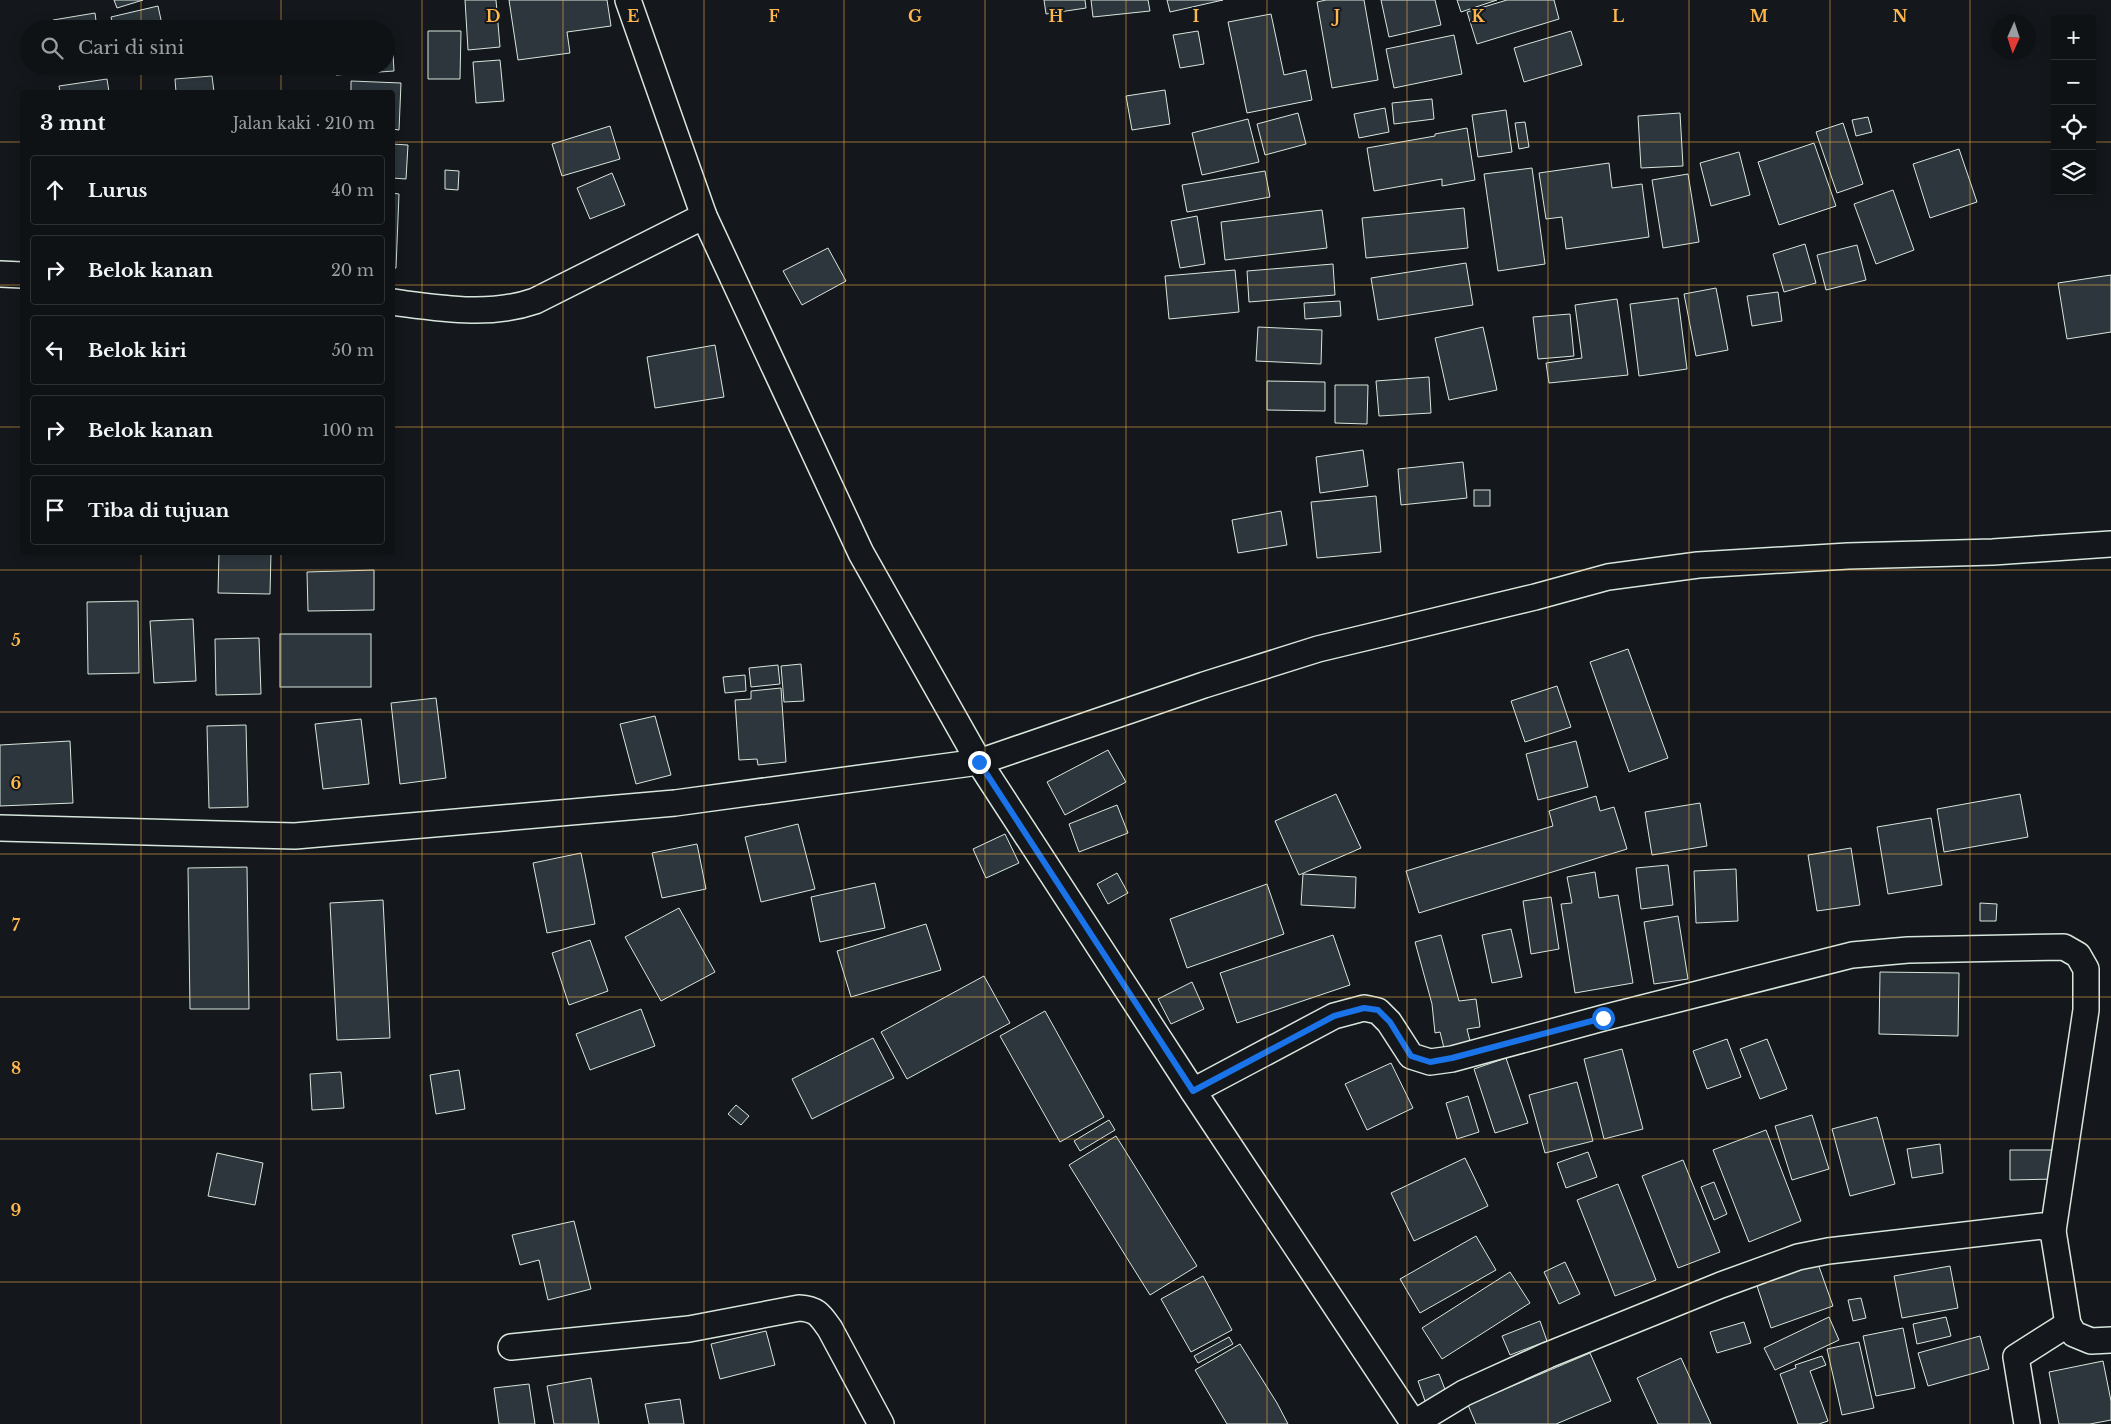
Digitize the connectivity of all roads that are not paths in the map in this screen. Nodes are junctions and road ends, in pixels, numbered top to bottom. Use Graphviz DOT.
graph roads {
  1 [pos="628,0"];
  2 [pos="704,216"];
  3 [pos="0,274"];
  4 [pos="20,275"];
  5 [pos="395,302"];
  6 [pos="2111,544"];
  7 [pos="979,762"];
  8 [pos="0,828"];
  9 [pos="1193,1091"];
  10 [pos="2053,1231"];
  11 [pos="2068,1324"];
  12 [pos="2111,1340"];
  13 [pos="511,1347"];
  14 [pos="881,1424"];
  15 [pos="1414,1424"];
  16 [pos="2028,1424"];
  1 -- 2 [label="street"];
  2 -- 5 [label="street"];
  2 -- 7 [label="street"];
  3 -- 4 [label="street"];
  6 -- 7 [label="street"];
  7 -- 8 [label="street"];
  7 -- 9 [label="street"];
  9 -- 10 [label="street"];
  9 -- 15 [label="street"];
  10 -- 11 [label="street"];
  10 -- 15 [label="street"];
  11 -- 12 [label="street"];
  11 -- 16 [label="street"];
  13 -- 14 [label="street"];
}
